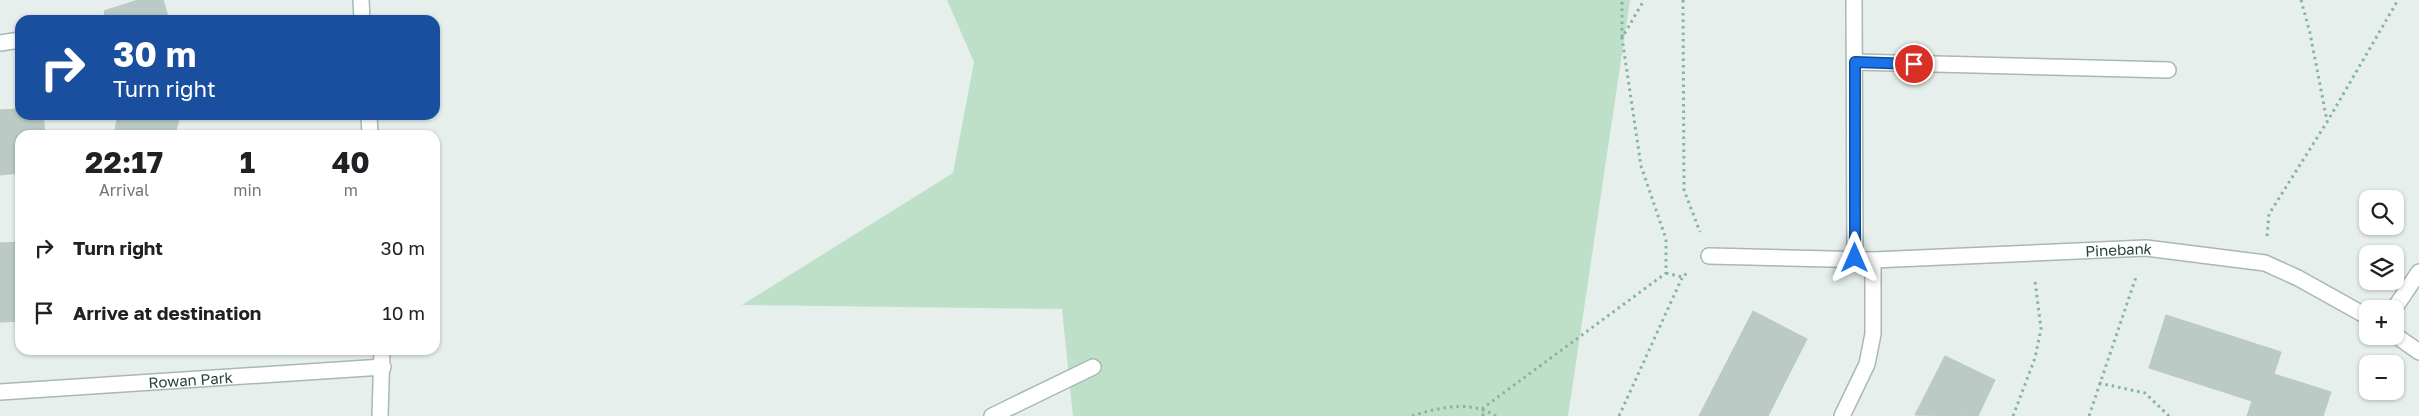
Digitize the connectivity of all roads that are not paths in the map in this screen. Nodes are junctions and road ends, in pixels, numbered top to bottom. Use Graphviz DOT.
graph roads {
  1 [pos="361,0"];
  2 [pos="1854,0"];
  3 [pos="362,15"];
  4 [pos="15,41"];
  5 [pos="0,43"];
  6 [pos="1855,62"];
  7 [pos="2168,70"];
  8 [pos="1709,256"];
  9 [pos="1855,258"];
  10 [pos="1873,260"];
  11 [pos="2419,272"];
  12 [pos="2400,300"];
  13 [pos="2359,312"];
  14 [pos="2404,341"];
  15 [pos="2419,352"];
  16 [pos="382,355"];
  17 [pos="383,367"];
  18 [pos="1093,367"];
  19 [pos="0,392"];
  20 [pos="380,416"];
  21 [pos="992,416"];
  22 [pos="1842,416"];
  1 -- 3 [label="street"];
  2 -- 6 [label="street"];
  4 -- 5 [label="street"];
  6 -- 7 [label="street"];
  6 -- 9 [label="street"];
  8 -- 9 [label="street, Pinebank"];
  9 -- 10 [label="street, Pinebank"];
  10 -- 13 [label="street, Pinebank"];
  10 -- 22 [label="street"];
  11 -- 12 [label="street"];
  14 -- 15 [label="street"];
  16 -- 17 [label="street"];
  17 -- 19 [label="street, Rowan Park"];
  17 -- 20 [label="street"];
  18 -- 21 [label="street"];
}
